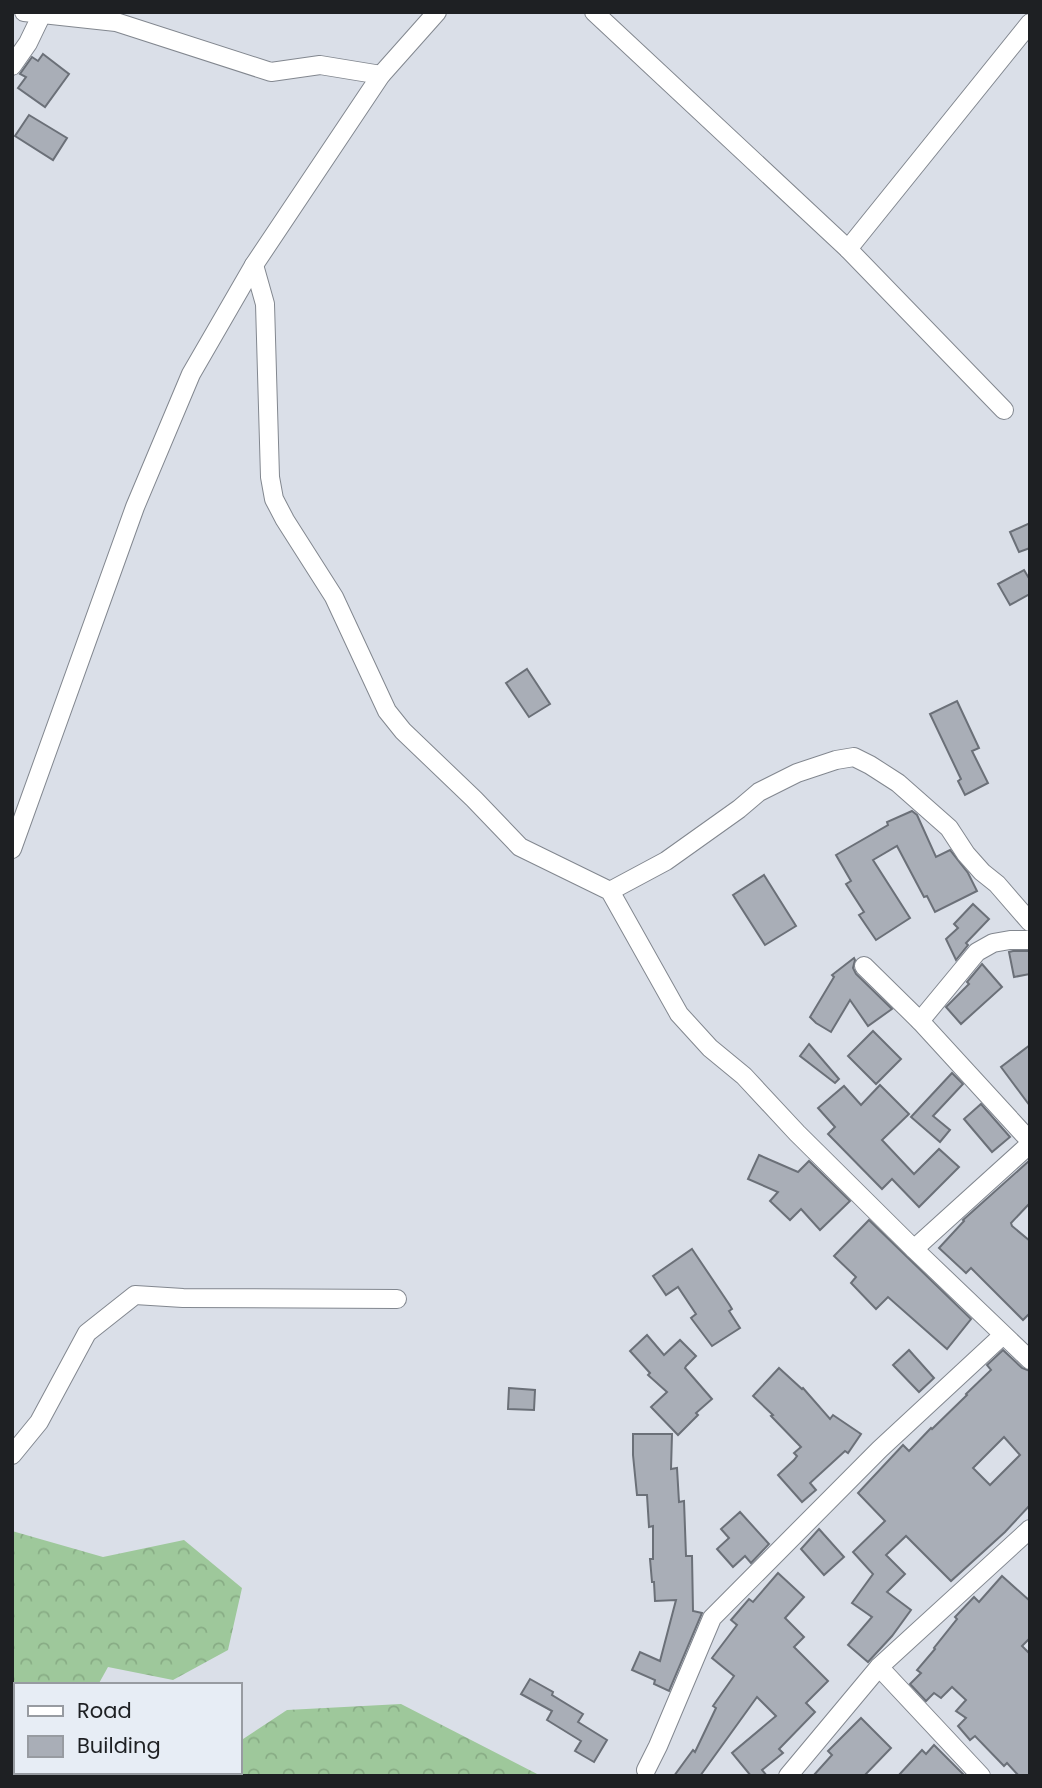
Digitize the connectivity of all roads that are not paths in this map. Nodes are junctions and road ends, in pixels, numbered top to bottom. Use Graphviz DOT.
graph roads {
  1 [pos="437,12"];
  2 [pos="594,12"];
  3 [pos="33,13"];
  4 [pos="116,17"];
  5 [pos="1030,23"];
  6 [pos="12,66"];
  7 [pos="381,75"];
  8 [pos="848,249"];
  9 [pos="254,265"];
  10 [pos="1004,410"];
  11 [pos="12,849"];
  12 [pos="610,891"];
  13 [pos="1030,922"];
  14 [pos="1030,940"];
  15 [pos="864,966"];
  16 [pos="920,1021"];
  17 [pos="1030,1143"];
  18 [pos="914,1249"];
  19 [pos="397,1300"];
  20 [pos="1003,1335"];
  21 [pos="1030,1360"];
  22 [pos="12,1455"];
  23 [pos="1030,1529"];
  24 [pos="878,1667"];
  25 [pos="646,1770"];
  26 [pos="788,1776"];
  27 [pos="981,1776"];
  1 -- 7 [label="street"];
  2 -- 8 [label="street"];
  3 -- 4 [label="street"];
  3 -- 6 [label="street"];
  4 -- 7 [label="street"];
  5 -- 8 [label="street"];
  7 -- 9 [label="street"];
  8 -- 10 [label="street"];
  9 -- 11 [label="street"];
  9 -- 12 [label="street"];
  12 -- 13 [label="street"];
  12 -- 18 [label="street"];
  14 -- 16 [label="street"];
  15 -- 16 [label="street"];
  16 -- 17 [label="street"];
  17 -- 18 [label="street"];
  18 -- 20 [label="street"];
  19 -- 22 [label="street"];
  20 -- 21 [label="street"];
  20 -- 25 [label="street"];
  23 -- 24 [label="street"];
  24 -- 26 [label="street"];
  24 -- 27 [label="street"];
}
